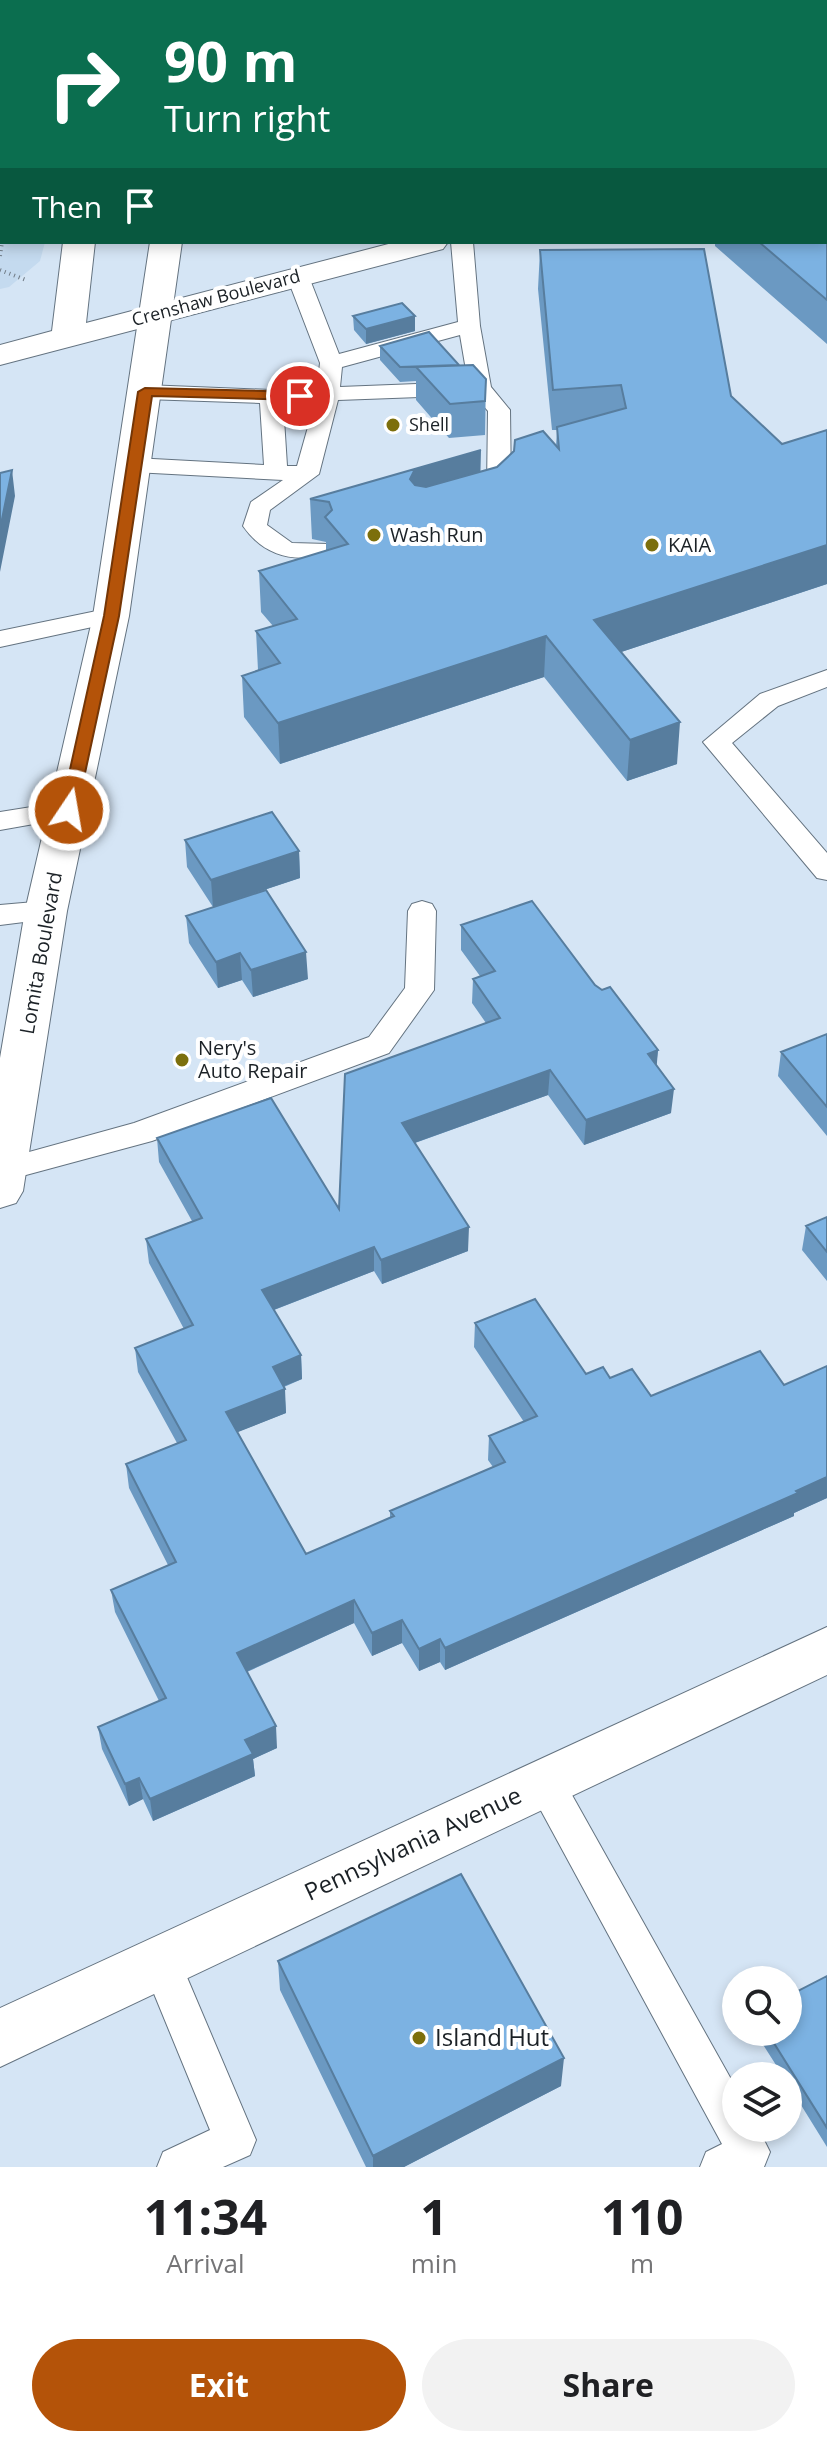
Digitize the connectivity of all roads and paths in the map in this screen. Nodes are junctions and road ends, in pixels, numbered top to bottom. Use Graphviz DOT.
graph roads {
  1 [pos="79,244"];
  2 [pos="166,244"];
  3 [pos="424,244"];
  4 [pos="462,244"];
  5 [pos="0,270"];
  6 [pos="298,277"];
  7 [pos="34,291"];
  8 [pos="157,314"];
  9 [pos="469,326"];
  10 [pos="68,336"];
  11 [pos="0,355"];
  12 [pos="331,363"];
  13 [pos="480,388"];
  14 [pos="145,392"];
  15 [pos="328,394"];
  16 [pos="271,397"];
  17 [pos="134,465"];
  18 [pos="276,472"];
  19 [pos="307,474"];
  20 [pos="462,507"];
  21 [pos="319,549"];
  22 [pos="111,616"];
  23 [pos="0,639"];
  24 [pos="827,678"];
  25 [pos="69,810"];
  26 [pos="0,821"];
  27 [pos="827,871"];
  28 [pos="46,911"];
  29 [pos="422,911"];
  30 [pos="0,915"];
  31 [pos="8,1089"];
  32 [pos="2,1181"];
  33 [pos="827,1650"];
  34 [pos="545,1782"];
  35 [pos="161,1962"];
  36 [pos="0,2038"];
  37 [pos="722,2103"];
  38 [pos="744,2142"];
  39 [pos="178,2167"];
  40 [pos="721,2167"];
  1 -- 10 [label="main road"];
  2 -- 8 [label="main road, Lomita Boulevard"];
  3 -- 6 [label="main road, Crenshaw Boulevard"];
  4 -- 9 [label="lane"];
  5 -- 7 [label="path"];
  6 -- 8 [label="main road, Crenshaw Boulevard"];
  6 -- 12 [label="lane"];
  8 -- 10 [label="main road, Crenshaw Boulevard"];
  8 -- 14 [label="main road, Lomita Boulevard"];
  9 -- 12 [label="lane"];
  9 -- 13 [label="lane"];
  10 -- 11 [label="main road, Crenshaw Boulevard"];
  12 -- 15 [label="lane"];
  13 -- 15 [label="lane"];
  13 -- 20 [label="lane"];
  14 -- 16 [label="lane"];
  14 -- 17 [label="main road, Lomita Boulevard"];
  15 -- 16 [label="lane"];
  15 -- 19 [label="lane"];
  16 -- 18 [label="lane"];
  17 -- 18 [label="lane"];
  17 -- 22 [label="main road, Lomita Boulevard"];
  18 -- 19 [label="lane"];
  19 -- 21 [label="lane"];
  22 -- 23 [label="lane"];
  22 -- 25 [label="main road, Lomita Boulevard"];
  24 -- 27 [label="lane"];
  25 -- 26 [label="lane"];
  25 -- 28 [label="main road, Lomita Boulevard"];
  28 -- 30 [label="lane"];
  28 -- 31 [label="main road, Lomita Boulevard"];
  29 -- 32 [label="lane"];
  31 -- 32 [label="main road, Lomita Boulevard"];
  33 -- 34 [label="main road, Pennsylvania Avenue"];
  34 -- 35 [label="main road, Pennsylvania Avenue"];
  34 -- 37 [label="lane"];
  35 -- 36 [label="main road, Pennsylvania Avenue"];
  35 -- 39 [label="lane"];
  38 -- 40 [label="lane"];
}
